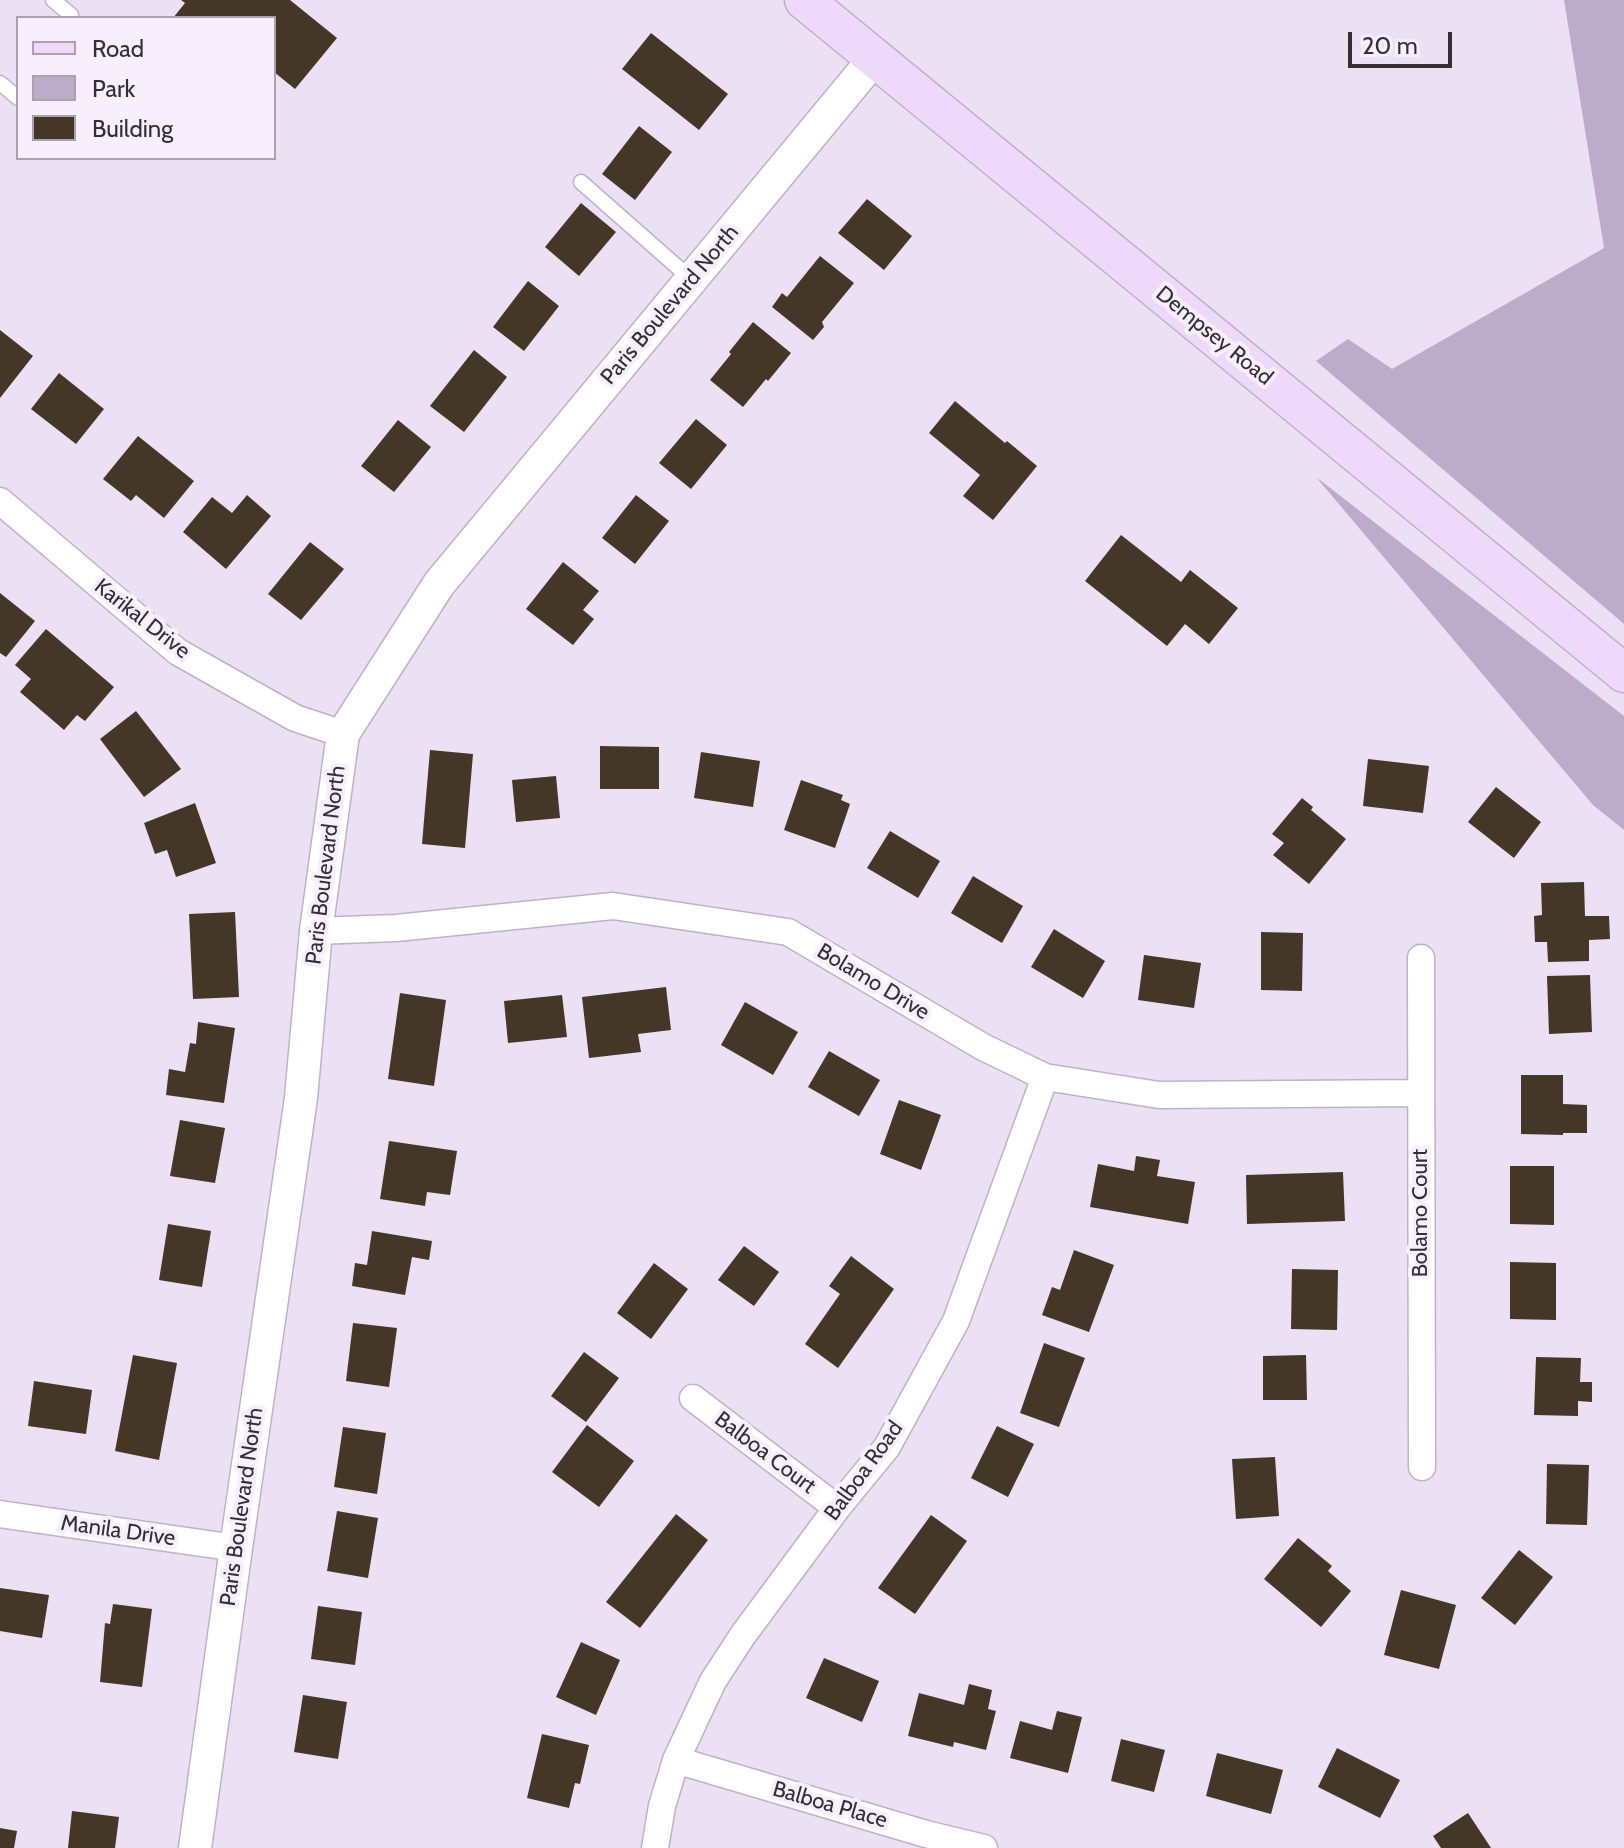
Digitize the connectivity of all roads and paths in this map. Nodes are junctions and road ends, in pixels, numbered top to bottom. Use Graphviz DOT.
graph roads {
  1 [pos="53,0"];
  2 [pos="804,0"];
  3 [pos="70,16"];
  4 [pos="874,59"];
  5 [pos="0,83"];
  6 [pos="16,96"];
  7 [pos="581,182"];
  8 [pos="691,279"];
  9 [pos="0,501"];
  10 [pos="1624,673"];
  11 [pos="343,734"];
  12 [pos="316,931"];
  13 [pos="1421,958"];
  14 [pos="1045,1077"];
  15 [pos="1420,1093"];
  16 [pos="693,1398"];
  17 [pos="1422,1467"];
  18 [pos="837,1508"];
  19 [pos="0,1514"];
  20 [pos="236,1548"];
  21 [pos="676,1760"];
  22 [pos="195,1848"];
  23 [pos="655,1848"];
  24 [pos="984,1848"];
  1 -- 3 [label="lane"];
  2 -- 4 [label="main road, Dempsey Road"];
  4 -- 8 [label="street, Paris Boulevard North"];
  4 -- 10 [label="main road, Dempsey Road"];
  5 -- 6 [label="lane"];
  7 -- 8 [label="lane"];
  8 -- 11 [label="street, Paris Boulevard North"];
  9 -- 11 [label="street, Karikal Drive"];
  11 -- 12 [label="street, Paris Boulevard North"];
  12 -- 14 [label="street, Bolamo Drive"];
  12 -- 20 [label="street, Paris Boulevard North"];
  13 -- 15 [label="street, Bolamo Court"];
  14 -- 15 [label="street, Bolamo Drive"];
  14 -- 18 [label="street, Balboa Road"];
  15 -- 17 [label="street, Bolamo Court"];
  16 -- 18 [label="street, Balboa Court"];
  18 -- 21 [label="street, Balboa Road"];
  19 -- 20 [label="street, Manila Drive"];
  20 -- 22 [label="street, Paris Boulevard North"];
  21 -- 23 [label="street, Balboa Road"];
  21 -- 24 [label="street, Balboa Place"];
}
